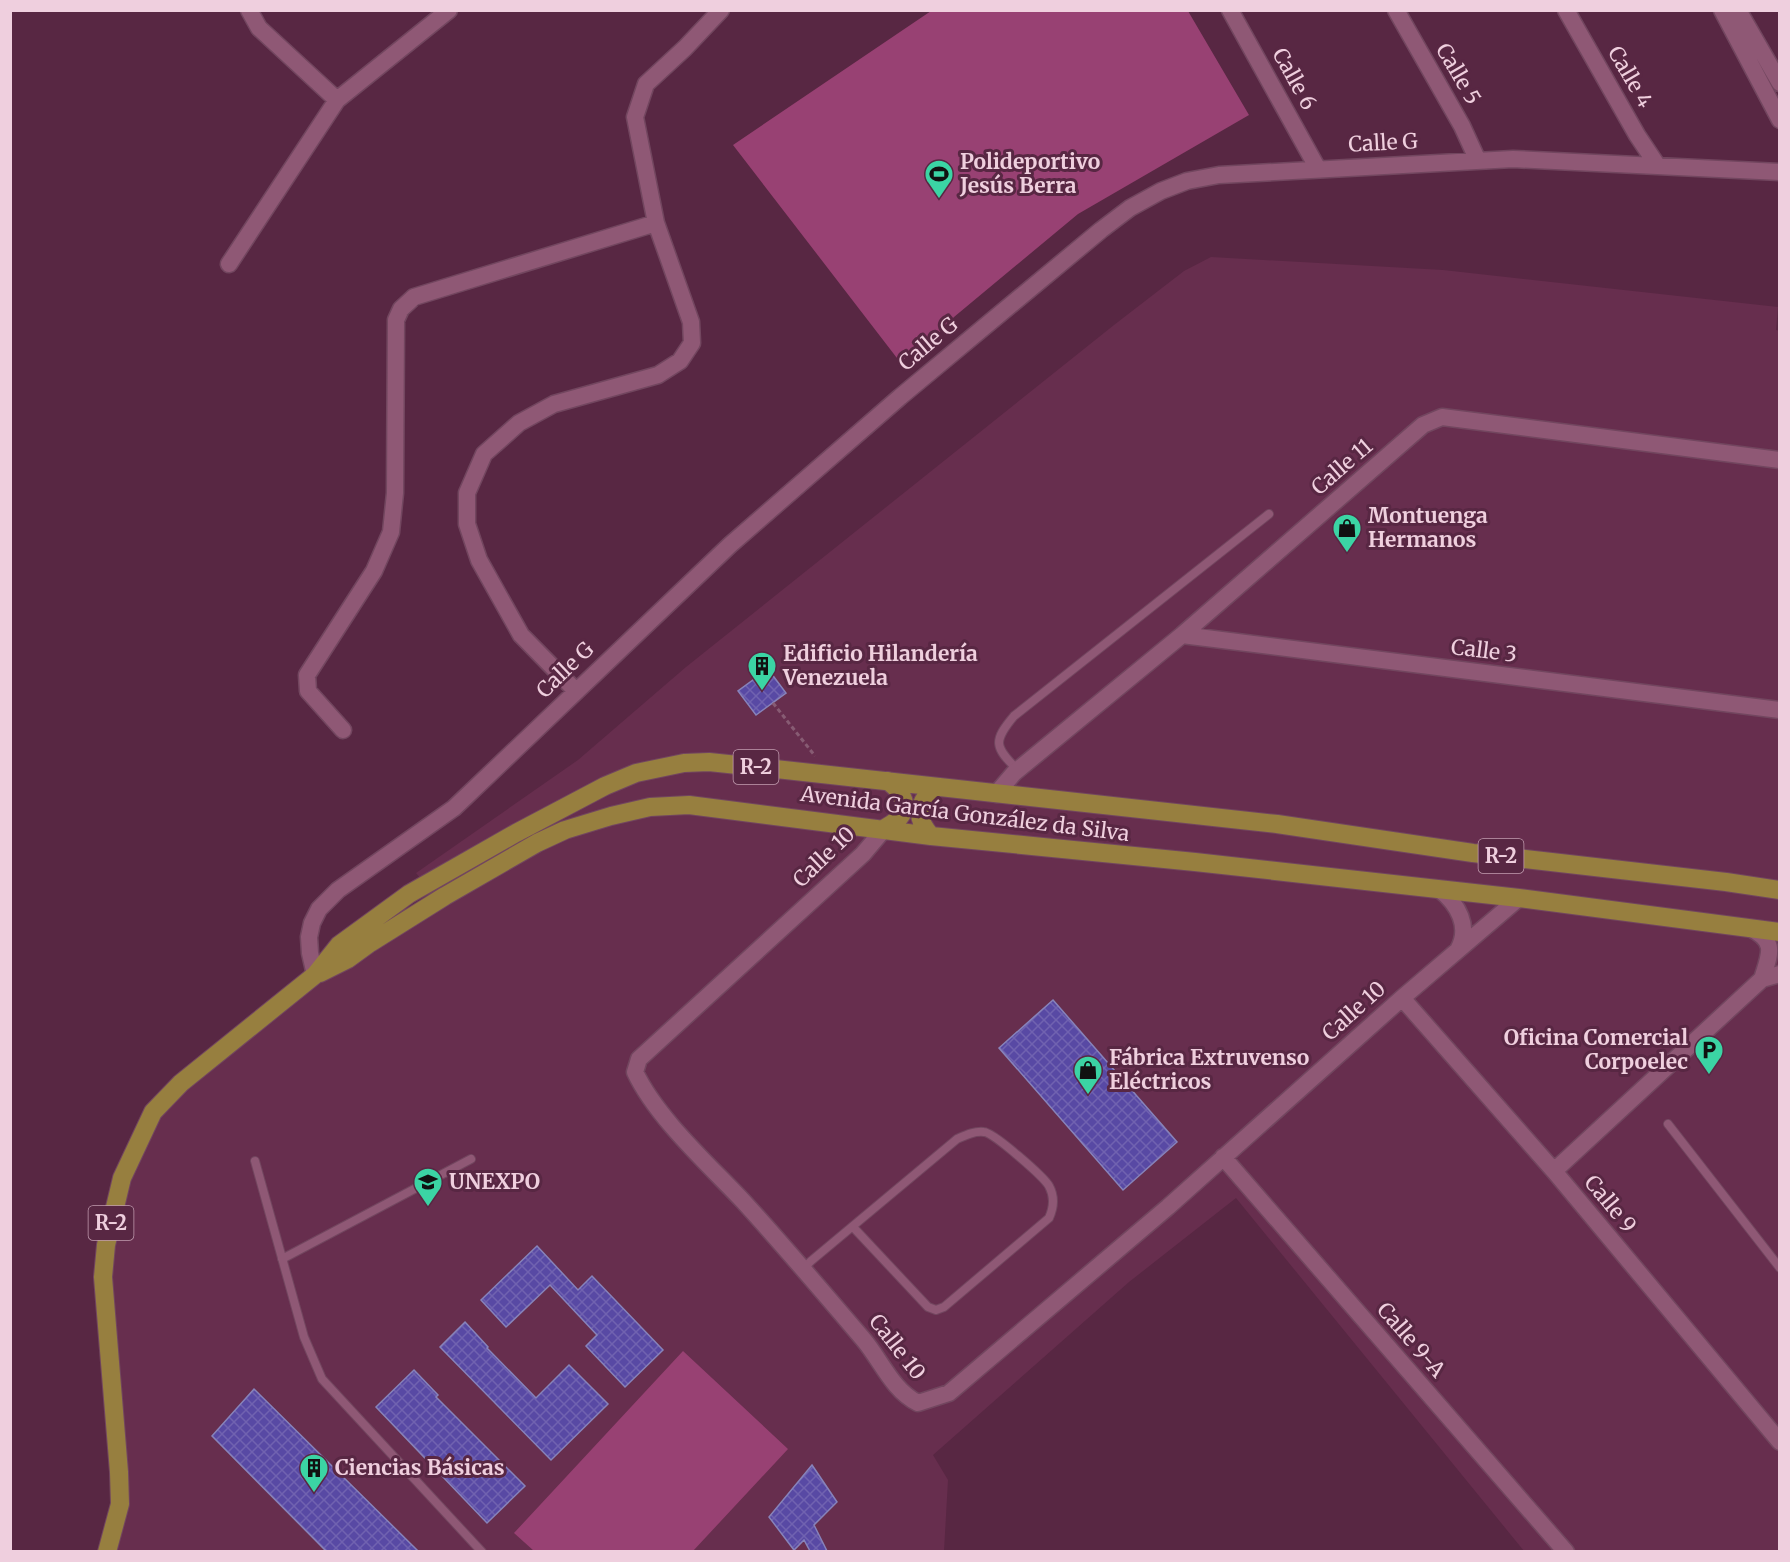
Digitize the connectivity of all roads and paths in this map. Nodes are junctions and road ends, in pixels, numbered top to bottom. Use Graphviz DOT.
graph roads {
  1 [pos="249,10"];
  2 [pos="721,10"];
  3 [pos="1230,10"];
  4 [pos="1396,10"];
  5 [pos="1566,10"];
  6 [pos="1722,10"];
  7 [pos="1738,10"];
  8 [pos="441,13"];
  9 [pos="1779,84"];
  10 [pos="337,100"];
  11 [pos="1779,120"];
  12 [pos="1478,161"];
  13 [pos="1657,165"];
  14 [pos="1318,169"];
  15 [pos="1779,172"];
  16 [pos="656,224"];
  17 [pos="229,264"];
  18 [pos="1779,460"];
  19 [pos="1269,514"];
  20 [pos="1182,635"];
  21 [pos="575,690"];
  22 [pos="772,703"];
  23 [pos="1779,710"];
  24 [pos="342,730"];
  25 [pos="1016,771"];
  26 [pos="832,775"];
  27 [pos="888,781"];
  28 [pos="933,787"];
  29 [pos="996,794"];
  30 [pos="1020,796"];
  31 [pos="885,828"];
  32 [pos="931,836"];
  33 [pos="1439,889"];
  34 [pos="1779,890"];
  35 [pos="1518,898"];
  36 [pos="1750,928"];
  37 [pos="1779,932"];
  38 [pos="1457,951"];
  39 [pos="1779,974"];
  40 [pos="315,975"];
  41 [pos="1762,979"];
  42 [pos="1402,998"];
  43 [pos="1668,1124"];
  44 [pos="1223,1157"];
  45 [pos="471,1159"];
  46 [pos="255,1161"];
  47 [pos="1554,1172"];
  48 [pos="853,1227"];
  49 [pos="282,1259"];
  50 [pos="1779,1268"];
  51 [pos="803,1269"];
  52 [pos="1779,1442"];
  53 [pos="107,1551"];
  54 [pos="482,1551"];
  55 [pos="1566,1551"];
  1 -- 10 [label="street"];
  2 -- 16 [label="street"];
  3 -- 14 [label="street, Calle 6"];
  4 -- 12 [label="street, Calle 5"];
  5 -- 13 [label="street, Calle 4"];
  6 -- 11 [label="street"];
  7 -- 9 [label="street"];
  8 -- 10 [label="street"];
  10 -- 17 [label="street"];
  12 -- 13 [label="street, Calle G"];
  12 -- 14 [label="street, Calle G"];
  13 -- 15 [label="street, Calle G"];
  14 -- 21 [label="street, Calle G"];
  16 -- 21 [label="street"];
  16 -- 24 [label="street"];
  18 -- 20 [label="street, Calle 11"];
  19 -- 25 [label="lane"];
  20 -- 23 [label="street, Calle 3"];
  20 -- 25 [label="street, Calle 11"];
  21 -- 40 [label="street, Calle G"];
  22 -- 26 [label="path"];
  25 -- 29 [label="street, Calle 11"];
  25 -- 30 [label="street"];
  26 -- 27 [label="main road, Avenida García González da Silva / R-2"];
  26 -- 40 [label="main road, Avenida García González da Silva / R-2"];
  27 -- 28 [label="main road, Avenida García González da Silva / R-2"];
  27 -- 31 [label="main road"];
  28 -- 29 [label="main road, Avenida García González da Silva / R-2"];
  28 -- 32 [label="main road"];
  29 -- 30 [label="main road, Avenida García González da Silva / R-2"];
  30 -- 34 [label="main road, Avenida García González da Silva / R-2"];
  31 -- 32 [label="main road, Avenida García González da Silva / R-2"];
  31 -- 40 [label="main road, Avenida García González da Silva / R-2"];
  31 -- 51 [label="street, Calle 10"];
  32 -- 33 [label="main road, Avenida García González da Silva / R-2"];
  33 -- 35 [label="main road, Avenida García González da Silva / R-2"];
  33 -- 38 [label="street"];
  35 -- 36 [label="main road, Avenida García González da Silva / R-2"];
  35 -- 38 [label="street, Calle 10"];
  36 -- 37 [label="main road, Avenida García González da Silva / R-2"];
  36 -- 41 [label="street"];
  38 -- 42 [label="street, Calle 10"];
  39 -- 41 [label="street"];
  40 -- 53 [label="main road, R-2"];
  41 -- 47 [label="street"];
  42 -- 44 [label="street, Calle 10"];
  42 -- 47 [label="street, Calle 9"];
  43 -- 50 [label="lane"];
  44 -- 51 [label="street, Calle 10"];
  44 -- 55 [label="street, Calle 9-A"];
  45 -- 49 [label="lane"];
  46 -- 49 [label="lane"];
  47 -- 52 [label="street, Calle 9"];
  48 -- 48 [label="lane"];
  48 -- 51 [label="lane"];
  49 -- 54 [label="lane"];
}
